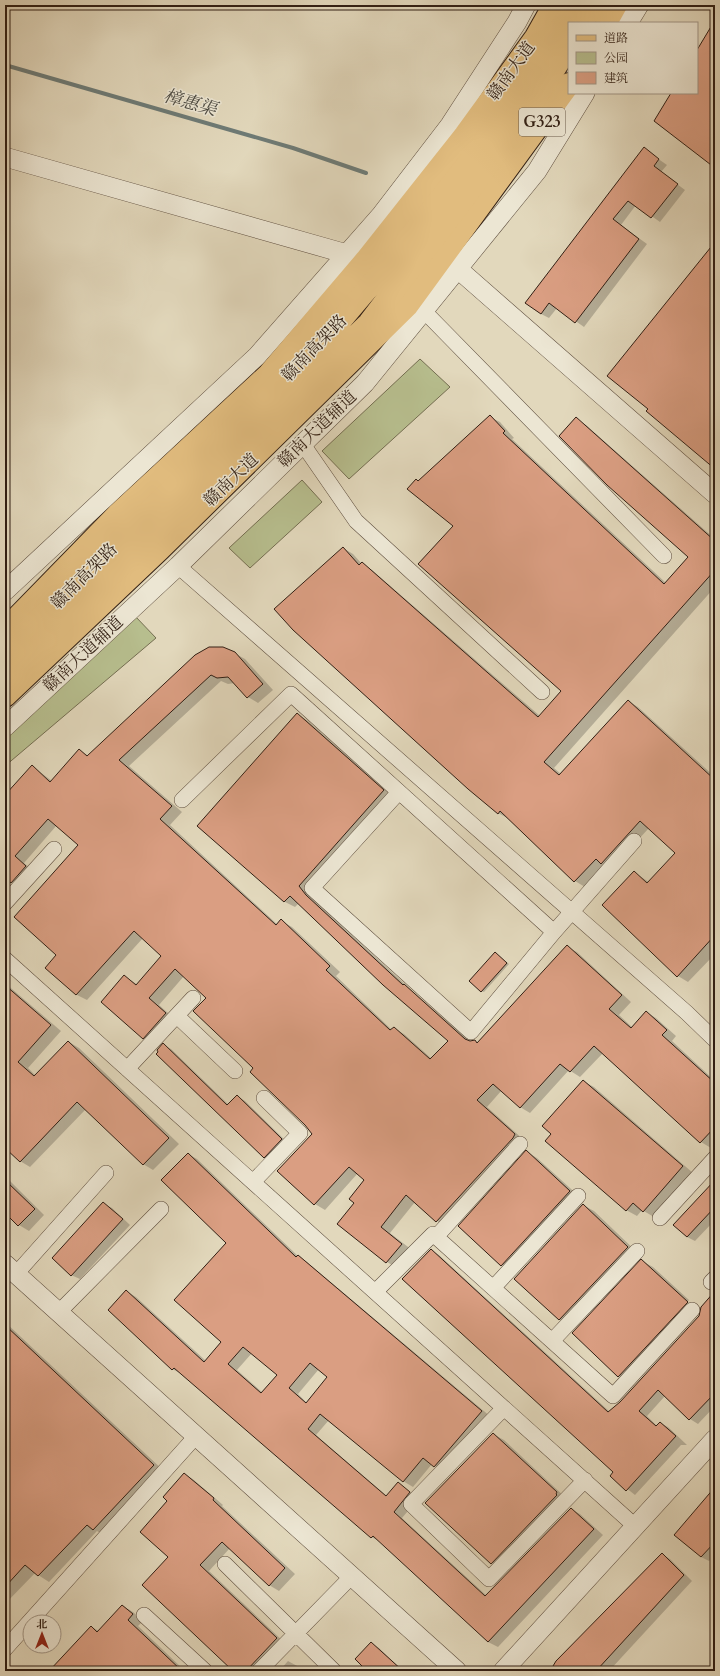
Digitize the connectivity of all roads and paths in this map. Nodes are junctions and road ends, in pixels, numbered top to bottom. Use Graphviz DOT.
graph roads {
  1 [pos="526,5"];
  2 [pos="554,5"];
  3 [pos="575,5"];
  4 [pos="593,5"];
  5 [pos="616,5"];
  6 [pos="639,5"];
  7 [pos="583,22"];
  8 [pos="607,22"];
  9 [pos="629,22"];
  10 [pos="568,47"];
  11 [pos="568,85"];
  12 [pos="584,94"];
  13 [pos="458,130"];
  14 [pos="5,157"];
  15 [pos="390,217"];
  16 [pos="347,254"];
  17 [pos="452,261"];
  18 [pos="423,310"];
  19 [pos="302,443"];
  20 [pos="715,494"];
  21 [pos="664,556"];
  22 [pos="178,566"];
  23 [pos="5,591"];
  24 [pos="5,630"];
  25 [pos="5,650"];
  26 [pos="5,679"];
  27 [pos="542,692"];
  28 [pos="5,696"];
  29 [pos="5,726"];
  30 [pos="399,792"];
  31 [pos="182,800"];
  32 [pos="634,841"];
  33 [pos="54,849"];
  34 [pos="5,903"];
  35 [pos="572,911"];
  36 [pos="554,932"];
  37 [pos="5,959"];
  38 [pos="193,998"];
  39 [pos="177,1016"];
  40 [pos="715,1040"];
  41 [pos="127,1069"];
  42 [pos="235,1071"];
  43 [pos="264,1098"];
  44 [pos="520,1144"];
  45 [pos="715,1158"];
  46 [pos="106,1173"];
  47 [pos="252,1182"];
  48 [pos="578,1196"];
  49 [pos="161,1209"];
  50 [pos="660,1218"];
  51 [pos="436,1237"];
  52 [pos="637,1251"];
  53 [pos="11,1269"];
  54 [pos="493,1288"];
  55 [pos="375,1292"];
  56 [pos="692,1310"];
  57 [pos="59,1312"];
  58 [pos="552,1341"];
  59 [pos="504,1408"];
  60 [pos="197,1435"];
  61 [pos="715,1438"];
  62 [pos="585,1480"];
  63 [pos="635,1526"];
  64 [pos="225,1564"];
  65 [pos="352,1576"];
  66 [pos="144,1615"];
  67 [pos="295,1634"];
  68 [pos="5,1649"];
  69 [pos="205,1671"];
  70 [pos="259,1671"];
  71 [pos="334,1671"];
  72 [pos="457,1671"];
  73 [pos="502,1671"];
  1 -- 13 [label="street"];
  2 -- 13 [label="main road, 赣南大道"];
  3 -- 25 [label="main road, 赣南高架路"];
  4 -- 7 [label="main road"];
  5 -- 8 [label="main road"];
  6 -- 9 [label="street"];
  10 -- 26 [label="main road, 赣南高架路"];
  11 -- 17 [label="main road, 赣南大道 / G323"];
  12 -- 17 [label="street, 赣南大道辅道"];
  13 -- 15 [label="main road, 赣南大道"];
  14 -- 16 [label="street"];
  15 -- 16 [label="street"];
  15 -- 24 [label="main road"];
  16 -- 23 [label="street"];
  17 -- 18 [label="street, 赣南大道辅道"];
  17 -- 20 [label="street"];
  17 -- 28 [label="main road, 赣南大道"];
  18 -- 19 [label="street, 赣南大道辅道"];
  18 -- 21 [label="street"];
  19 -- 22 [label="street, 赣南大道辅道"];
  19 -- 27 [label="street"];
  22 -- 29 [label="street, 赣南大道辅道"];
  22 -- 35 [label="street"];
  30 -- 31 [label="street"];
  30 -- 36 [label="street"];
  30 -- 36 [label="street"];
  32 -- 35 [label="street"];
  33 -- 34 [label="street"];
  35 -- 36 [label="street"];
  35 -- 40 [label="street"];
  37 -- 41 [label="street"];
  38 -- 39 [label="street"];
  39 -- 41 [label="street"];
  39 -- 42 [label="street"];
  41 -- 47 [label="street"];
  43 -- 47 [label="street"];
  44 -- 51 [label="street"];
  45 -- 50 [label="street"];
  46 -- 53 [label="street"];
  47 -- 55 [label="street"];
  48 -- 54 [label="street"];
  49 -- 57 [label="street"];
  51 -- 54 [label="street"];
  51 -- 55 [label="street"];
  52 -- 58 [label="street"];
  53 -- 57 [label="street"];
  54 -- 58 [label="street"];
  55 -- 59 [label="street"];
  56 -- 58 [label="street"];
  57 -- 60 [label="street"];
  59 -- 62 [label="street"];
  59 -- 62 [label="street"];
  60 -- 65 [label="street"];
  60 -- 68 [label="street"];
  61 -- 63 [label="street"];
  62 -- 63 [label="street"];
  63 -- 73 [label="street"];
  64 -- 67 [label="street"];
  65 -- 67 [label="street"];
  65 -- 72 [label="street"];
  66 -- 69 [label="street"];
  67 -- 70 [label="street"];
  67 -- 71 [label="street"];
}
